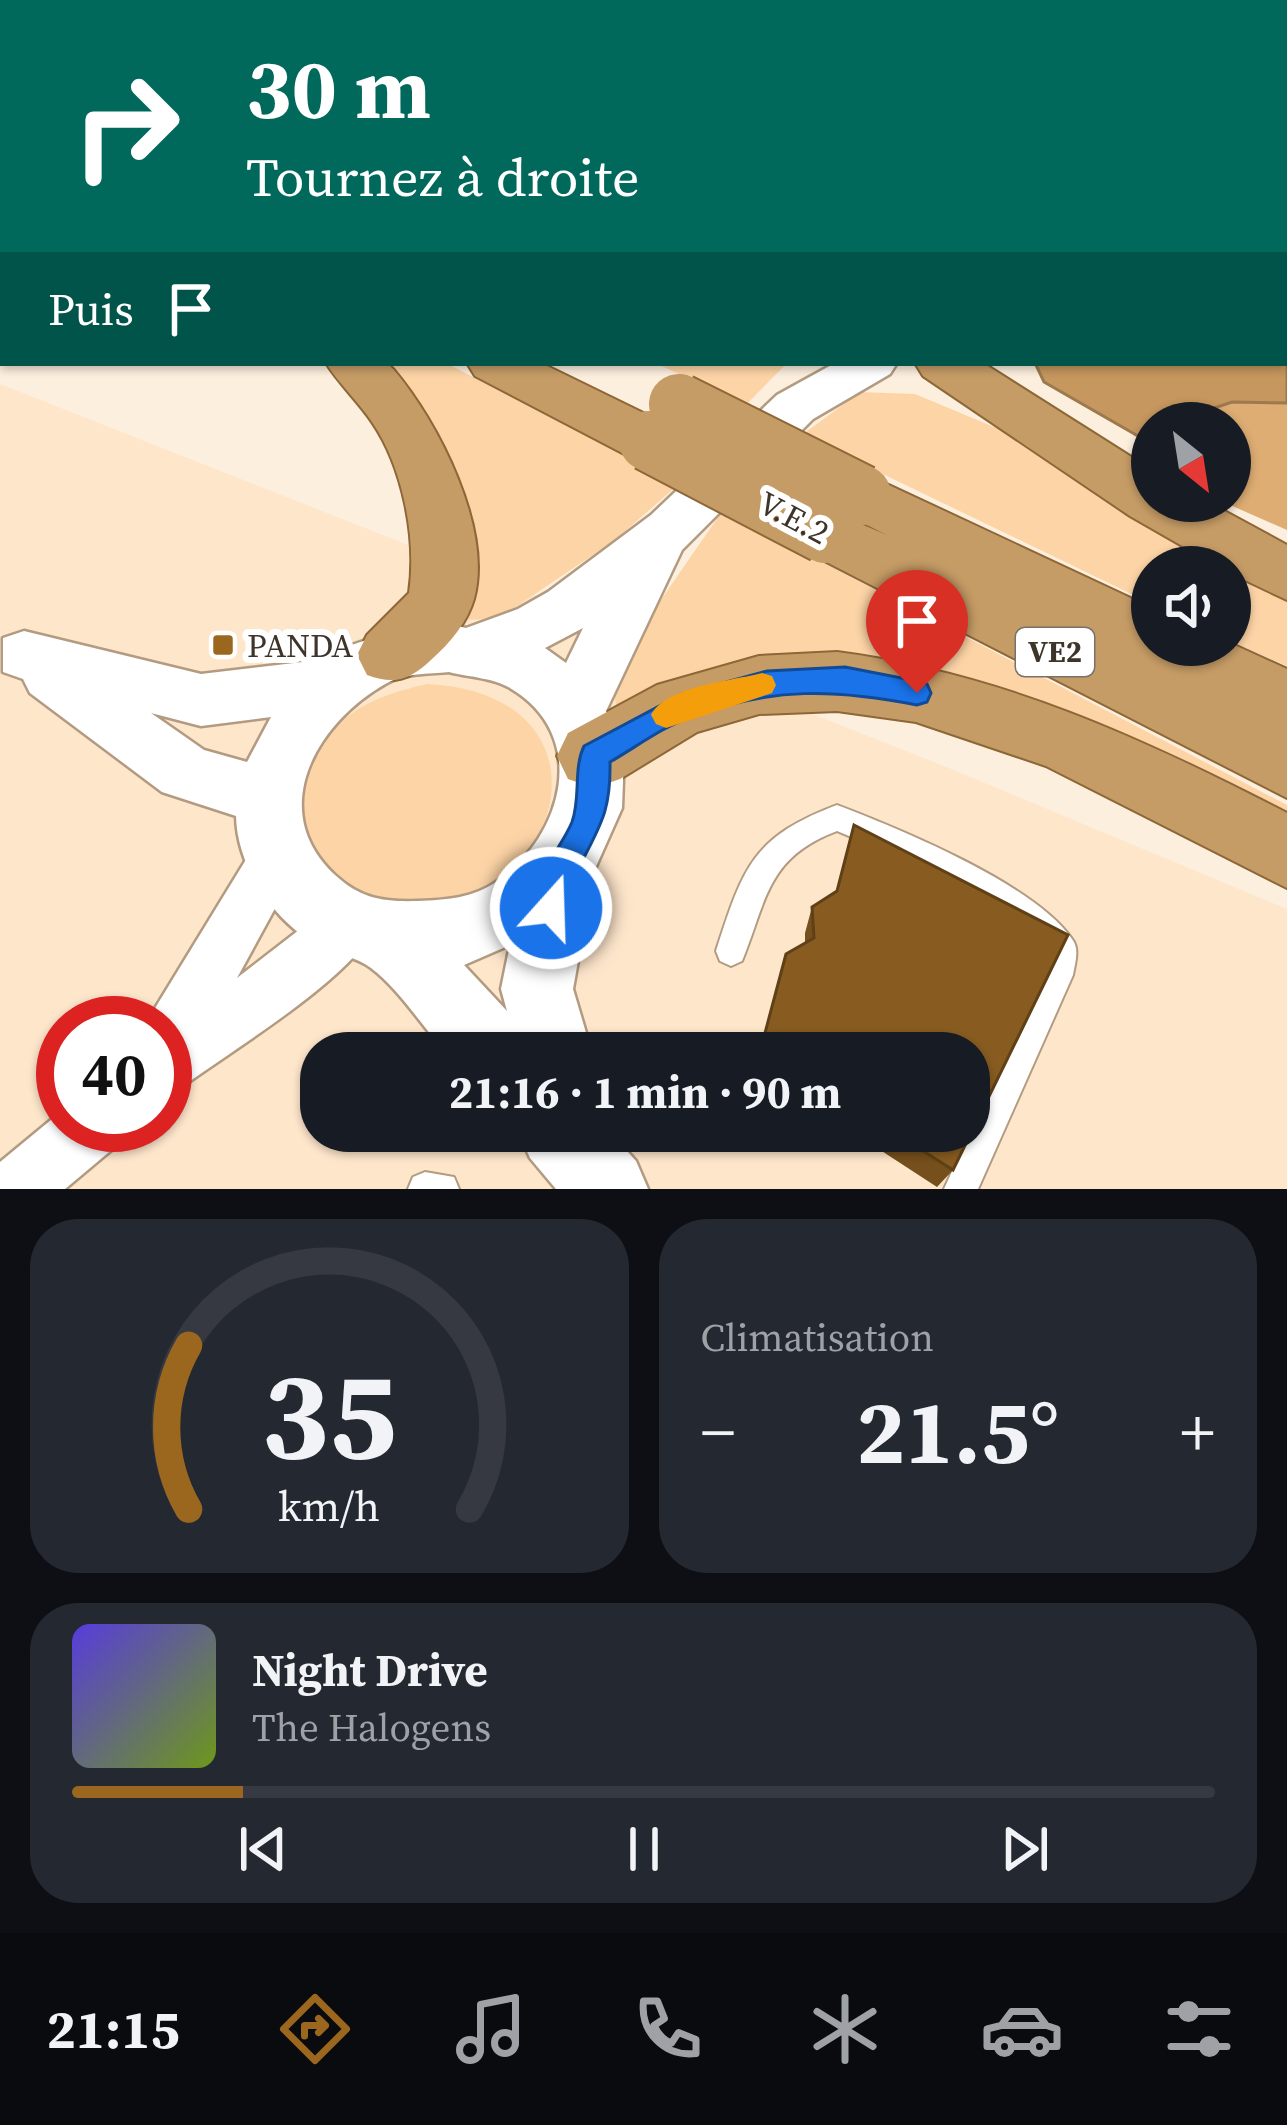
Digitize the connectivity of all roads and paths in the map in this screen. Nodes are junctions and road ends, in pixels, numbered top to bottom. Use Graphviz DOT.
graph roads {
  1 [pos="357,366"];
  2 [pos="504,366"];
  3 [pos="595,366"];
  4 [pos="864,366"];
  5 [pos="948,366"];
  6 [pos="804,385"];
  7 [pos="664,422"];
  8 [pos="1131,486"];
  9 [pos="843,514"];
  10 [pos="1192,522"];
  11 [pos="670,530"];
  12 [pos="1287,575"];
  13 [pos="1131,630"];
  14 [pos="12,646"];
  15 [pos="472,650"];
  16 [pos="1211,666"];
  17 [pos="367,668"];
  18 [pos="1287,701"];
  19 [pos="585,733"];
  20 [pos="1287,766"];
  21 [pos="273,827"];
  22 [pos="1287,852"];
  23 [pos="560,870"];
  24 [pos="369,931"];
  25 [pos="731,951"];
  26 [pos="190,996"];
  27 [pos="473,1032"];
  28 [pos="549,1032"];
  29 [pos="192,1044"];
  30 [pos="61,1152"];
  31 [pos="16,1189"];
  32 [pos="424,1189"];
  33 [pos="442,1189"];
  34 [pos="961,1189"];
  1 -- 17 [label="highway"];
  2 -- 7 [label="highway, V.E.2 / VE2"];
  3 -- 7 [label="highway, V.E.2 / VE2"];
  4 -- 6 [label="street"];
  5 -- 8 [label="highway"];
  6 -- 11 [label="street"];
  7 -- 9 [label="highway, V.E.2 / VE2, bridge"];
  9 -- 13 [label="highway, V.E.2 / VE2"];
  9 -- 20 [label="highway, V.E.2 / VE2"];
  10 -- 12 [label="highway"];
  11 -- 15 [label="street"];
  11 -- 19 [label="street"];
  14 -- 17 [label="street"];
  14 -- 21 [label="street"];
  15 -- 17 [label="street"];
  15 -- 19 [label="street"];
  16 -- 18 [label="highway"];
  17 -- 21 [label="street"];
  19 -- 22 [label="highway"];
  19 -- 23 [label="street"];
  21 -- 24 [label="street"];
  21 -- 26 [label="street"];
  23 -- 24 [label="street"];
  23 -- 28 [label="street"];
  24 -- 27 [label="street"];
  24 -- 29 [label="street"];
  25 -- 34 [label="lane"];
  30 -- 31 [label="street"];
  32 -- 33 [label="lane"];
}
